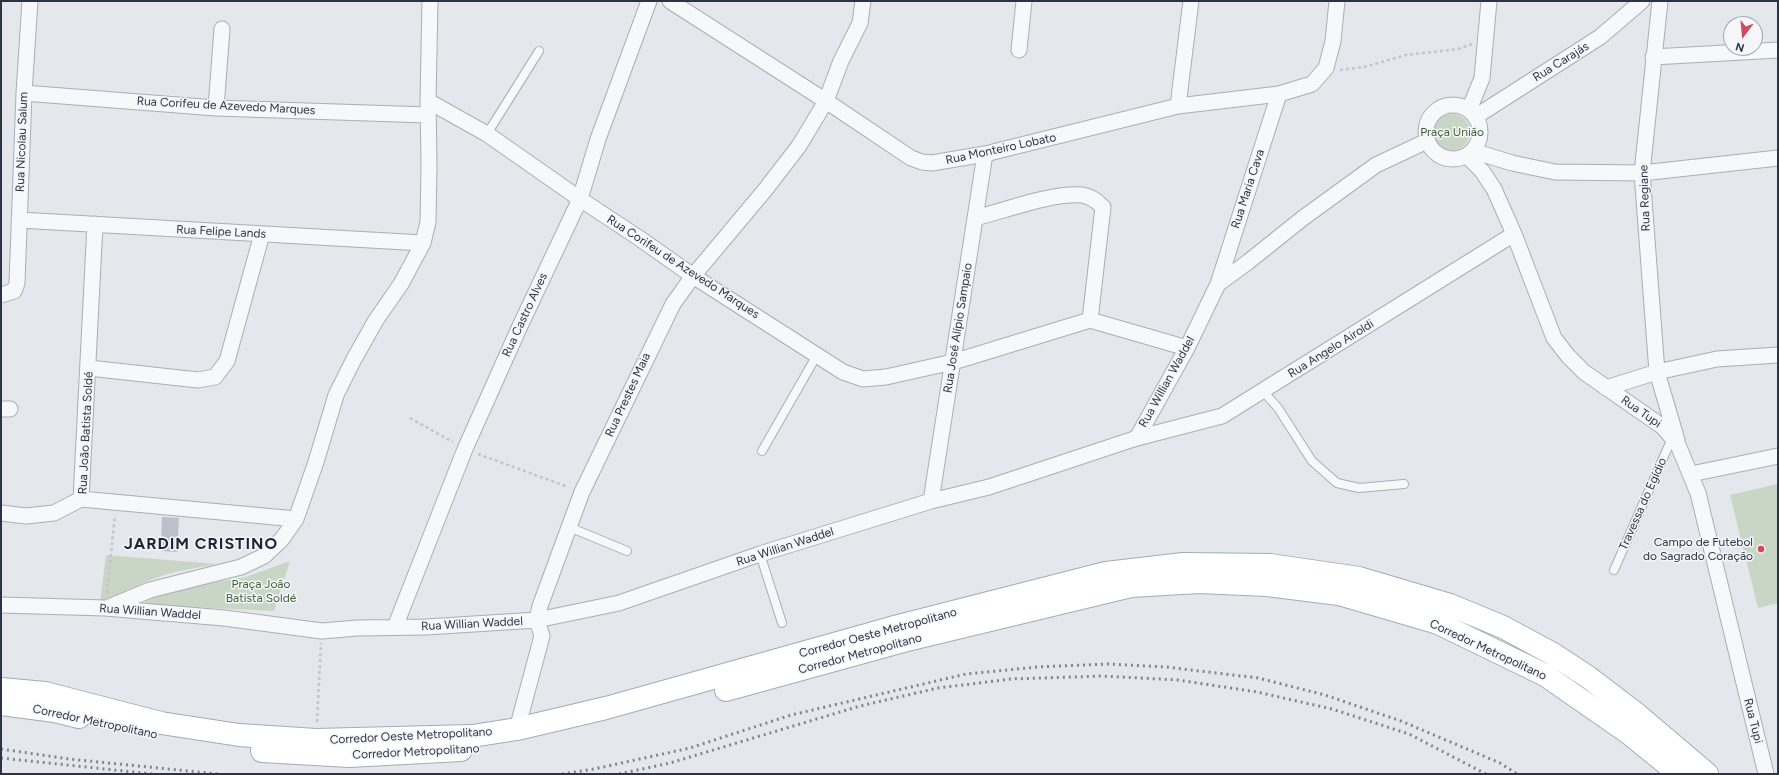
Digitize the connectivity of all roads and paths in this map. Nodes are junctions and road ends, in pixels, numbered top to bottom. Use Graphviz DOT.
graph roads {
  1 [pos="30,1"];
  2 [pos="430,1"];
  3 [pos="649,1"];
  4 [pos="670,1"];
  5 [pos="863,1"];
  6 [pos="1024,1"];
  7 [pos="1191,1"];
  8 [pos="1337,1"];
  9 [pos="1489,1"];
  10 [pos="1642,1"];
  11 [pos="1660,1"];
  12 [pos="222,29"];
  13 [pos="1485,39"];
  14 [pos="1019,50"];
  15 [pos="1778,50"];
  16 [pos="538,51"];
  17 [pos="1653,57"];
  18 [pos="1326,68"];
  19 [pos="24,93"];
  20 [pos="1279,94"];
  21 [pos="826,101"];
  22 [pos="1178,106"];
  23 [pos="216,108"];
  24 [pos="428,108"];
  25 [pos="1472,114"];
  26 [pos="487,134"];
  27 [pos="1427,141"];
  28 [pos="985,154"];
  29 [pos="1470,154"];
  30 [pos="1778,158"];
  31 [pos="1642,173"];
  32 [pos="580,199"];
  33 [pos="975,218"];
  34 [pos="19,220"];
  35 [pos="95,224"];
  36 [pos="262,234"];
  37 [pos="1514,234"];
  38 [pos="423,243"];
  39 [pos="693,276"];
  40 [pos="1218,284"];
  41 [pos="1,294"];
  42 [pos="1090,320"];
  43 [pos="1187,348"];
  44 [pos="817,355"];
  45 [pos="1778,355"];
  46 [pos="953,362"];
  47 [pos="89,368"];
  48 [pos="1656,372"];
  49 [pos="1606,388"];
  50 [pos="1263,391"];
  51 [pos="410,418"];
  52 [pos="1137,438"];
  53 [pos="1675,442"];
  54 [pos="465,449"];
  55 [pos="762,451"];
  56 [pos="1778,456"];
  57 [pos="1691,474"];
  58 [pos="1404,484"];
  59 [pos="582,492"];
  60 [pos="81,499"];
  61 [pos="931,501"];
  62 [pos="116,502"];
  63 [pos="1,513"];
  64 [pos="296,519"];
  65 [pos="569,527"];
  66 [pos="627,552"];
  67 [pos="760,554"];
  68 [pos="1614,570"];
  69 [pos="1,605"];
  70 [pos="105,608"];
  71 [pos="537,620"];
  72 [pos="782,623"];
  73 [pos="395,627"];
  74 [pos="322,631"];
  75 [pos="1588,677"];
  76 [pos="1,689"];
  77 [pos="1574,695"];
  78 [pos="1,704"];
  79 [pos="517,729"];
  80 [pos="316,740"];
  81 [pos="417,753"];
  82 [pos="1679,774"];
  83 [pos="1707,774"];
  84 [pos="1766,774"];
  1 -- 19 [label="street, Rua Nicolau Salum"];
  2 -- 24 [label="street"];
  3 -- 32 [label="street, Rua Castro Alves"];
  4 -- 21 [label="street, Rua Monteiro Lobato"];
  5 -- 21 [label="street, Rua Prestes Maia"];
  6 -- 14 [label="street"];
  7 -- 22 [label="street"];
  8 -- 18 [label="street"];
  9 -- 13 [label="street"];
  10 -- 25 [label="street, Rua Carajás"];
  11 -- 17 [label="street, Rua Regiane"];
  12 -- 23 [label="street"];
  13 -- 18 [label="path"];
  13 -- 25 [label="street"];
  15 -- 17 [label="street"];
  16 -- 26 [label="lane"];
  17 -- 31 [label="street, Rua Regiane"];
  18 -- 20 [label="street, Rua Monteiro Lobato"];
  19 -- 23 [label="street, Rua Corifeu de Azevedo Marques"];
  19 -- 34 [label="street, Rua Nicolau Salum"];
  20 -- 22 [label="street, Rua Monteiro Lobato"];
  20 -- 40 [label="street, Rua Maria Cava"];
  21 -- 28 [label="street, Rua Monteiro Lobato"];
  21 -- 39 [label="street, Rua Prestes Maia"];
  22 -- 28 [label="street, Rua Monteiro Lobato"];
  23 -- 24 [label="street, Rua Corifeu de Azevedo Marques"];
  24 -- 26 [label="street, Rua Corifeu de Azevedo Marques"];
  24 -- 38 [label="street"];
  25 -- 27 [label="street"];
  25 -- 29 [label="street"];
  26 -- 32 [label="street, Rua Corifeu de Azevedo Marques"];
  27 -- 29 [label="street"];
  27 -- 40 [label="street, Rua Willian Waddel"];
  28 -- 33 [label="street, Rua José Alípio Sampaio"];
  29 -- 31 [label="street"];
  29 -- 37 [label="street, Rua Tupi"];
  30 -- 31 [label="street"];
  31 -- 48 [label="street, Rua Regiane"];
  32 -- 39 [label="street, Rua Corifeu de Azevedo Marques"];
  32 -- 54 [label="street, Rua Castro Alves"];
  33 -- 42 [label="street"];
  33 -- 46 [label="street, Rua José Alípio Sampaio"];
  34 -- 35 [label="street, Rua Felipe Lands"];
  34 -- 41 [label="street, Rua Nicolau Salum"];
  35 -- 36 [label="street, Rua Felipe Lands"];
  35 -- 47 [label="street, Rua João Batista Soldé"];
  36 -- 38 [label="street, Rua Felipe Lands"];
  36 -- 47 [label="street"];
  37 -- 49 [label="street, Rua Tupi"];
  37 -- 50 [label="street, Rua Angelo Airoldi"];
  38 -- 64 [label="street"];
  39 -- 44 [label="street, Rua Corifeu de Azevedo Marques"];
  39 -- 59 [label="street, Rua Prestes Maia"];
  40 -- 43 [label="street, Rua Willian Waddel"];
  42 -- 43 [label="street"];
  42 -- 46 [label="street, Rua Corifeu de Azevedo Marques"];
  43 -- 52 [label="street, Rua Willian Waddel"];
  44 -- 46 [label="street, Rua Corifeu de Azevedo Marques"];
  44 -- 55 [label="lane"];
  45 -- 48 [label="street"];
  46 -- 61 [label="street, Rua José Alípio Sampaio"];
  47 -- 60 [label="street, Rua João Batista Soldé"];
  48 -- 49 [label="street"];
  48 -- 53 [label="street, Rua Regiane"];
  49 -- 53 [label="street, Rua Tupi"];
  50 -- 52 [label="street, Rua Angelo Airoldi"];
  50 -- 58 [label="lane"];
  51 -- 54 [label="path"];
  52 -- 61 [label="street, Rua Willian Waddel"];
  53 -- 57 [label="street, Rua Tupi"];
  53 -- 68 [label="lane, Travessa do Egídio"];
  54 -- 59 [label="path"];
  54 -- 73 [label="street, Rua Castro Alves"];
  56 -- 57 [label="street"];
  57 -- 84 [label="street, Rua Tupi"];
  59 -- 65 [label="street, Rua Prestes Maia"];
  60 -- 62 [label="street, Rua João Batista Soldé"];
  60 -- 63 [label="street"];
  61 -- 67 [label="street, Rua Willian Waddel"];
  62 -- 64 [label="street, Rua João Batista Soldé"];
  62 -- 70 [label="path"];
  64 -- 70 [label="street"];
  65 -- 66 [label="lane"];
  65 -- 71 [label="street, Rua Prestes Maia"];
  67 -- 71 [label="street, Rua Willian Waddel"];
  67 -- 72 [label="lane"];
  69 -- 70 [label="street, Rua Willian Waddel"];
  70 -- 74 [label="street, Rua Willian Waddel"];
  71 -- 73 [label="street, Rua Willian Waddel"];
  71 -- 79 [label="street, Rua Prestes Maia"];
  73 -- 74 [label="street, Rua Willian Waddel"];
  74 -- 80 [label="path"];
  75 -- 77 [label="main road"];
  75 -- 79 [label="main road, Corredor Oeste Metropolitano"];
  75 -- 83 [label="main road, Corredor Oeste Metropolitano"];
  76 -- 80 [label="main road, Corredor Oeste Metropolitano"];
  77 -- 81 [label="main road, Corredor Metropolitano"];
  77 -- 82 [label="main road, Corredor Metropolitano"];
  78 -- 81 [label="main road, Corredor Metropolitano"];
  79 -- 80 [label="main road, Corredor Oeste Metropolitano"];
  79 -- 81 [label="main road"];
}
